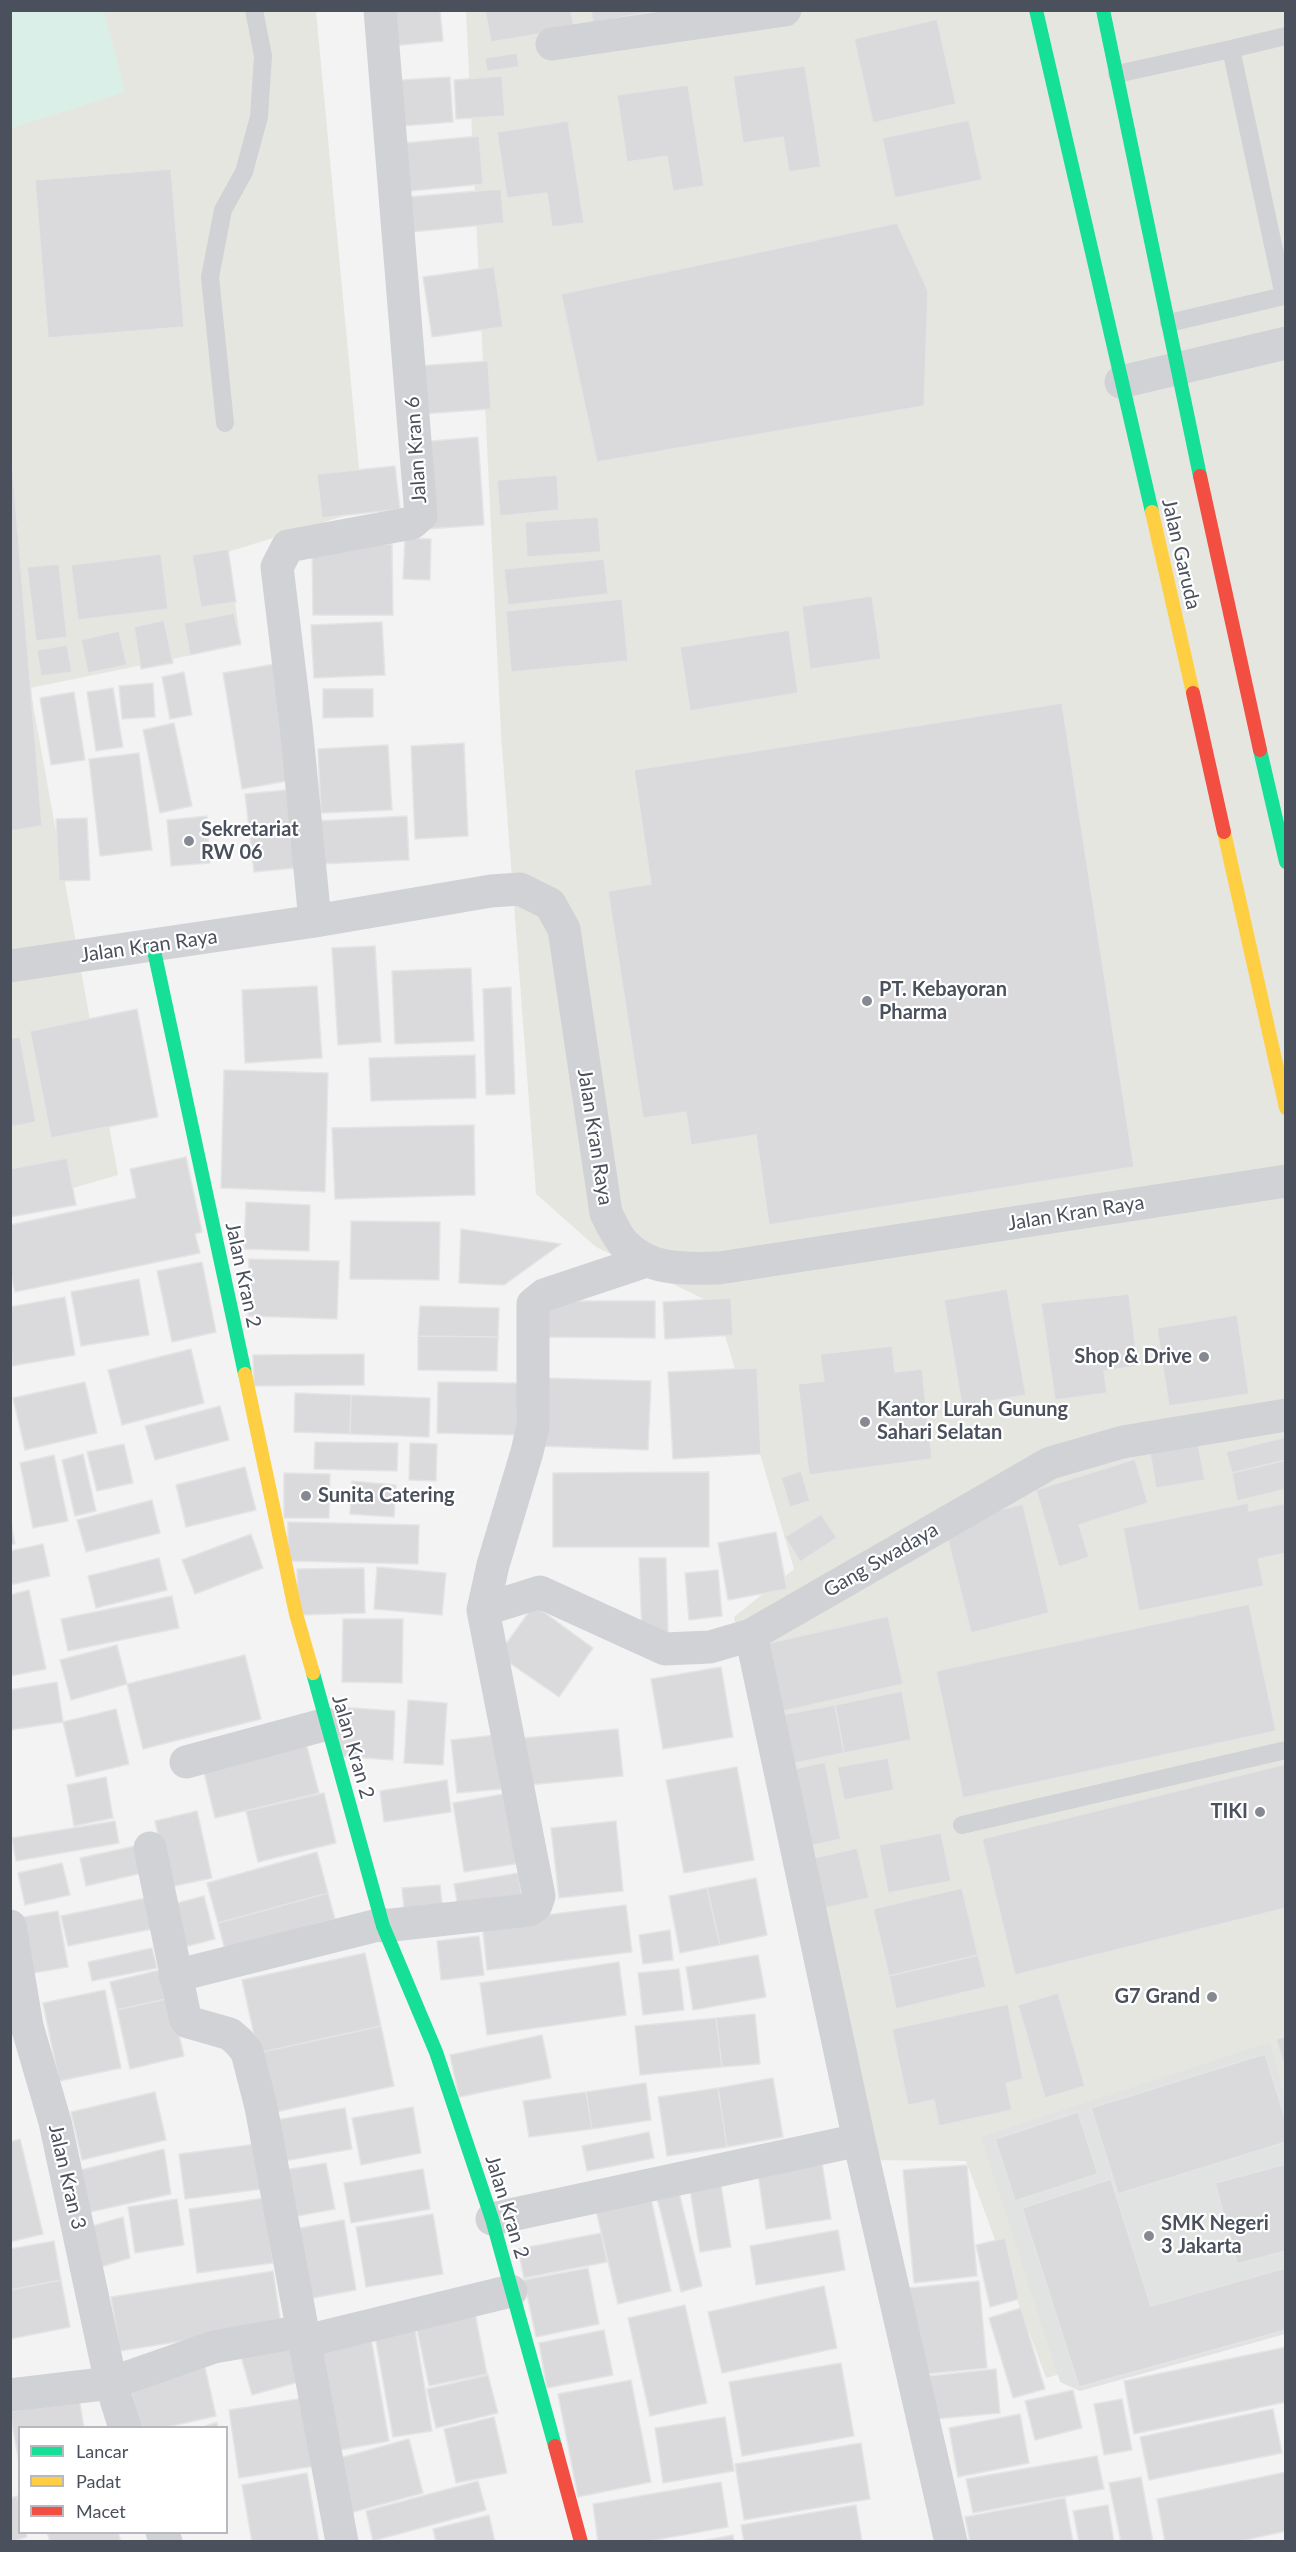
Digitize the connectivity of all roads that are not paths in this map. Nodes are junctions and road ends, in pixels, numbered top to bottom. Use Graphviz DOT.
graph roads {
  1 [pos="254,10"];
  2 [pos="380,10"];
  3 [pos="785,10"];
  4 [pos="1036,10"];
  5 [pos="1103,10"];
  6 [pos="1286,36"];
  7 [pos="552,44"];
  8 [pos="1231,49"];
  9 [pos="1117,74"];
  10 [pos="1285,296"];
  11 [pos="1169,323"];
  12 [pos="1286,343"];
  13 [pos="1178,369"];
  14 [pos="1121,382"];
  15 [pos="225,423"];
  16 [pos="1219,570"];
  17 [pos="1203,573"];
  18 [pos="1286,862"];
  19 [pos="315,921"];
  20 [pos="153,946"];
  21 [pos="10,966"];
  22 [pos="1286,1107"];
  23 [pos="1286,1181"];
  24 [pos="646,1261"];
  25 [pos="1286,1415"];
  26 [pos="483,1610"];
  27 [pos="751,1635"];
  28 [pos="327,1724"];
  29 [pos="1286,1750"];
  30 [pos="186,1762"];
  31 [pos="962,1825"];
  32 [pos="150,1848"];
  33 [pos="383,1925"];
  34 [pos="10,1926"];
  35 [pos="175,1976"];
  36 [pos="859,2140"];
  37 [pos="492,2219"];
  38 [pos="511,2291"];
  39 [pos="305,2336"];
  40 [pos="111,2383"];
  41 [pos="10,2395"];
  42 [pos="125,2426"];
  43 [pos="342,2541"];
  44 [pos="581,2541"];
  45 [pos="951,2541"];
  1 -- 15 [label="lane"];
  2 -- 19 [label="street, Jalan Kran 6"];
  3 -- 7 [label="street"];
  4 -- 14 [label="main road, Jalan Garuda"];
  5 -- 9 [label="main road, Jalan Garuda"];
  6 -- 8 [label="lane"];
  8 -- 9 [label="lane"];
  8 -- 10 [label="lane"];
  9 -- 11 [label="main road, Jalan Garuda"];
  10 -- 11 [label="lane"];
  11 -- 13 [label="main road, Jalan Garuda"];
  12 -- 13 [label="street"];
  13 -- 14 [label="street"];
  13 -- 16 [label="main road, Jalan Garuda"];
  14 -- 22 [label="main road, Jalan Garuda"];
  16 -- 17 [label="main road"];
  16 -- 18 [label="main road, Jalan Garuda"];
  19 -- 20 [label="street, Jalan Kran Raya"];
  19 -- 24 [label="street, Jalan Kran Raya"];
  20 -- 21 [label="street, Jalan Kran Raya"];
  20 -- 28 [label="main road, Jalan Kran 2"];
  23 -- 24 [label="street, Jalan Kran Raya"];
  24 -- 26 [label="street"];
  25 -- 27 [label="street, Gang Swadaya"];
  26 -- 27 [label="street, Gang Swadaya"];
  26 -- 33 [label="street"];
  27 -- 36 [label="street"];
  28 -- 30 [label="street"];
  28 -- 33 [label="main road, Jalan Kran 2"];
  29 -- 31 [label="lane"];
  32 -- 35 [label="street"];
  33 -- 35 [label="street"];
  33 -- 37 [label="main road, Jalan Kran 2"];
  34 -- 40 [label="street, Jalan Kran 3"];
  35 -- 39 [label="street"];
  36 -- 37 [label="street"];
  36 -- 45 [label="street"];
  37 -- 38 [label="main road, Jalan Kran 2"];
  38 -- 39 [label="street"];
  38 -- 44 [label="main road, Jalan Kran 2"];
  39 -- 40 [label="street"];
  39 -- 43 [label="street"];
  40 -- 41 [label="street"];
  40 -- 42 [label="street, Jalan Kran 3"];
}
